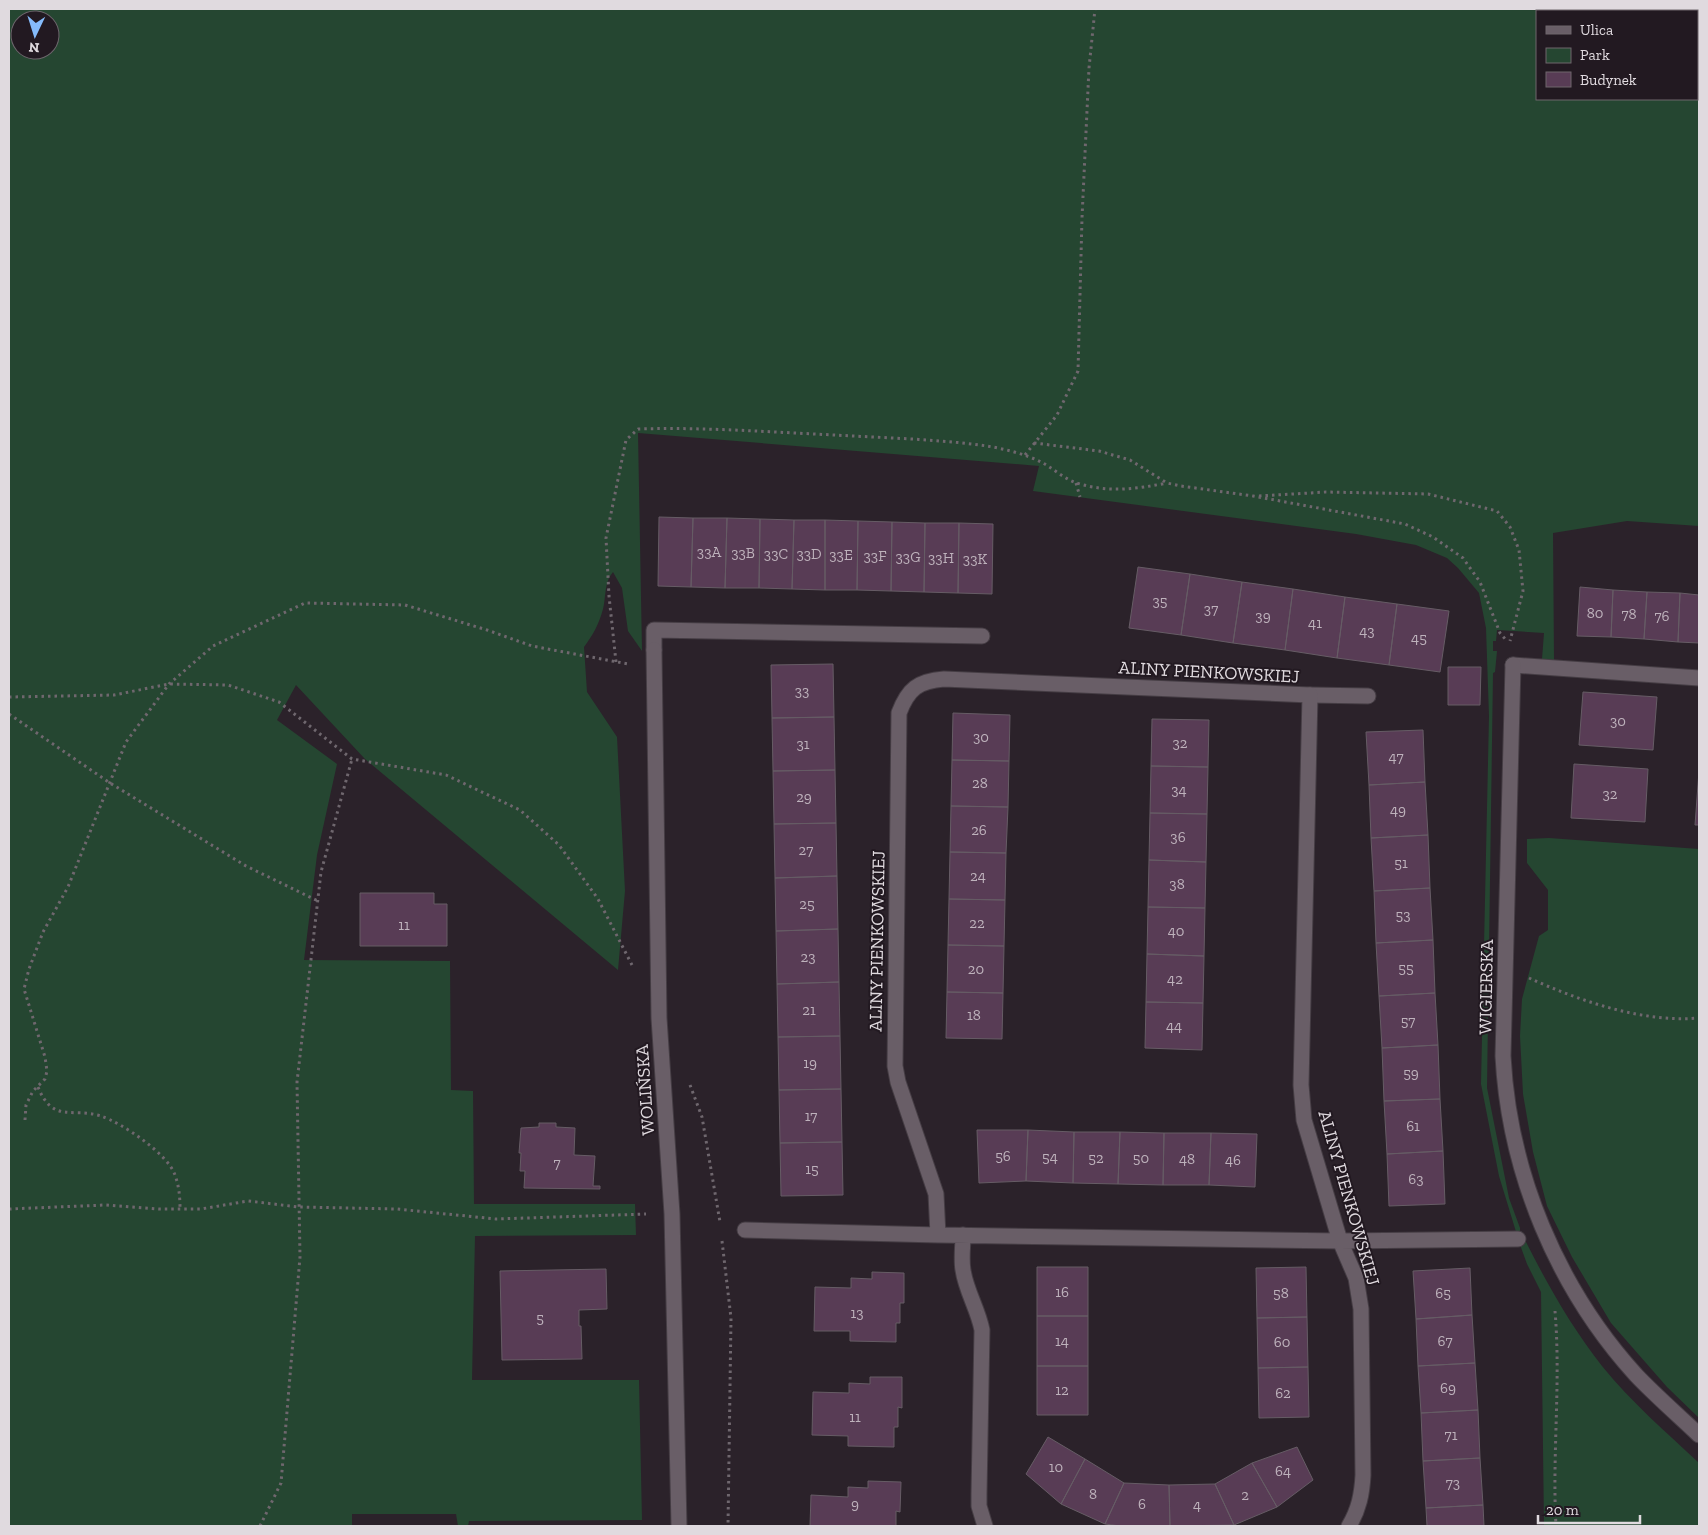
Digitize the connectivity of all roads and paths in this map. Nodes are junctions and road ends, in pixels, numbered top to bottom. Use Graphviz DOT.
graph roads {
  1 [pos="1094,9"];
  2 [pos="1034,443"];
  3 [pos="1025,455"];
  4 [pos="1075,483"];
  5 [pos="1167,483"];
  6 [pos="1253,496"];
  7 [pos="1080,497"];
  8 [pos="982,636"];
  9 [pos="616,662"];
  10 [pos="654,669"];
  11 [pos="1699,678"];
  12 [pos="169,684"];
  13 [pos="1310,695"];
  14 [pos="1368,696"];
  15 [pos="9,697"];
  16 [pos="9,714"];
  17 [pos="352,759"];
  18 [pos="110,783"];
  19 [pos="318,901"];
  20 [pos="633,967"];
  21 [pos="1505,968"];
  22 [pos="1699,1018"];
  23 [pos="690,1083"];
  24 [pos="38,1087"];
  25 [pos="25,1120"];
  26 [pos="299,1207"];
  27 [pos="180,1209"];
  28 [pos="9,1210"];
  29 [pos="672,1214"];
  30 [pos="721,1230"];
  31 [pos="746,1230"];
  32 [pos="938,1234"];
  33 [pos="963,1234"];
  34 [pos="1518,1238"];
  35 [pos="722,1239"];
  36 [pos="1340,1241"];
  37 [pos="1555,1305"];
  38 [pos="1699,1435"];
  39 [pos="260,1526"];
  40 [pos="679,1526"];
  41 [pos="728,1526"];
  42 [pos="985,1526"];
  43 [pos="1350,1526"];
  44 [pos="1556,1526"];
  1 -- 2 [label="path"];
  2 -- 3 [label="path"];
  2 -- 5 [label="path"];
  3 -- 4 [label="path"];
  3 -- 9 [label="path"];
  4 -- 5 [label="path"];
  4 -- 7 [label="path"];
  5 -- 6 [label="path"];
  6 -- 6 [label="path"];
  8 -- 10 [label="street, WOLIŃSKA"];
  9 -- 10 [label="path"];
  9 -- 12 [label="path"];
  10 -- 29 [label="street, WOLIŃSKA"];
  11 -- 21 [label="street, WIGIERSKA"];
  12 -- 15 [label="path"];
  12 -- 17 [label="path"];
  12 -- 18 [label="path"];
  13 -- 14 [label="street"];
  13 -- 32 [label="street, ALINY PIENKOWSKIEJ"];
  13 -- 36 [label="street, ALINY PIENKOWSKIEJ"];
  16 -- 18 [label="path"];
  17 -- 19 [label="path"];
  17 -- 20 [label="path"];
  18 -- 19 [label="path"];
  18 -- 24 [label="path"];
  19 -- 26 [label="path"];
  21 -- 22 [label="path"];
  21 -- 38 [label="street, WIGIERSKA"];
  23 -- 30 [label="path"];
  24 -- 25 [label="path"];
  24 -- 27 [label="path"];
  26 -- 27 [label="path"];
  26 -- 29 [label="path"];
  26 -- 39 [label="path"];
  27 -- 28 [label="path"];
  29 -- 40 [label="street, WOLIŃSKA"];
  31 -- 32 [label="street"];
  32 -- 33 [label="street"];
  33 -- 36 [label="street"];
  33 -- 42 [label="street"];
  34 -- 36 [label="street"];
  35 -- 41 [label="path"];
  36 -- 43 [label="street, ALINY PIENKOWSKIEJ"];
  37 -- 44 [label="path"];
}
